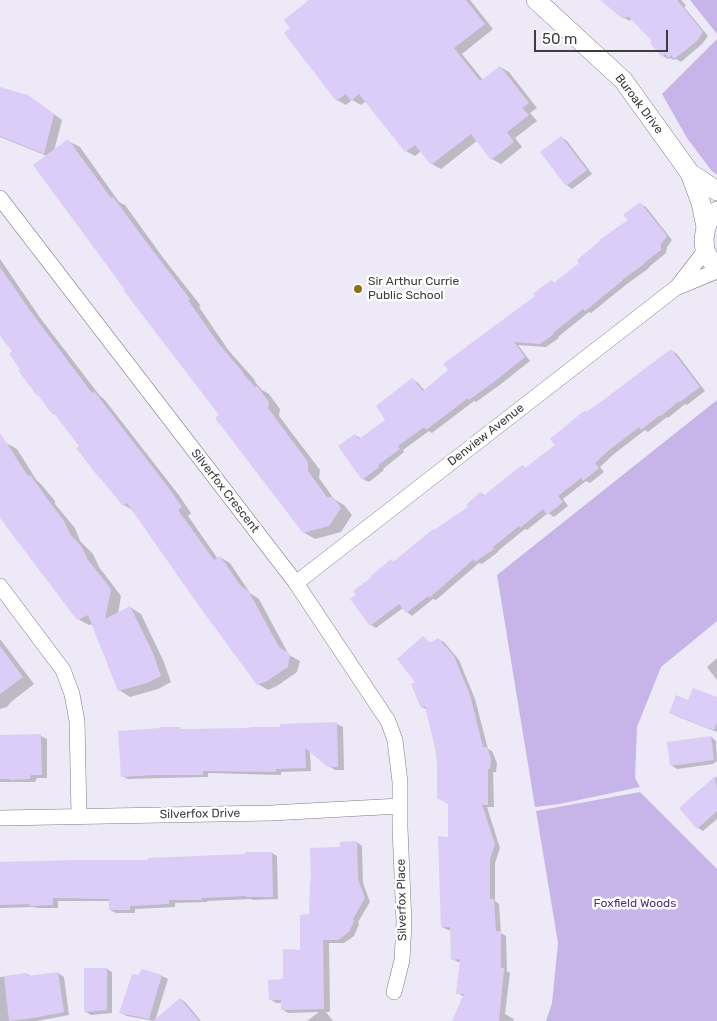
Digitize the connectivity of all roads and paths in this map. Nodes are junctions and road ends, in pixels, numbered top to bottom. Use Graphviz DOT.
graph roads {
  1 [pos="536,0"];
  2 [pos="690,173"];
  3 [pos="717,191"];
  4 [pos="0,198"];
  5 [pos="717,211"];
  6 [pos="706,227"];
  7 [pos="706,250"];
  8 [pos="717,267"];
  9 [pos="717,272"];
  10 [pos="677,287"];
  11 [pos="296,584"];
  12 [pos="0,586"];
  13 [pos="400,806"];
  14 [pos="78,816"];
  15 [pos="0,818"];
  16 [pos="394,992"];
  1 -- 2 [label="street, Buroak Drive"];
  2 -- 3 [label="street, Buroak Drive"];
  2 -- 6 [label="street, Buroak Drive"];
  4 -- 11 [label="street, Silverfox Crescent"];
  5 -- 6 [label="street"];
  6 -- 7 [label="street, Buroak Drive"];
  7 -- 8 [label="street"];
  7 -- 10 [label="street, Denview Avenue"];
  9 -- 10 [label="street, Denview Avenue"];
  10 -- 11 [label="street, Denview Avenue"];
  11 -- 13 [label="street, Silverfox Crescent"];
  12 -- 14 [label="street"];
  13 -- 14 [label="street, Silverfox Drive"];
  13 -- 16 [label="street, Silverfox Place"];
  14 -- 15 [label="street, Silverfox Drive"];
}
